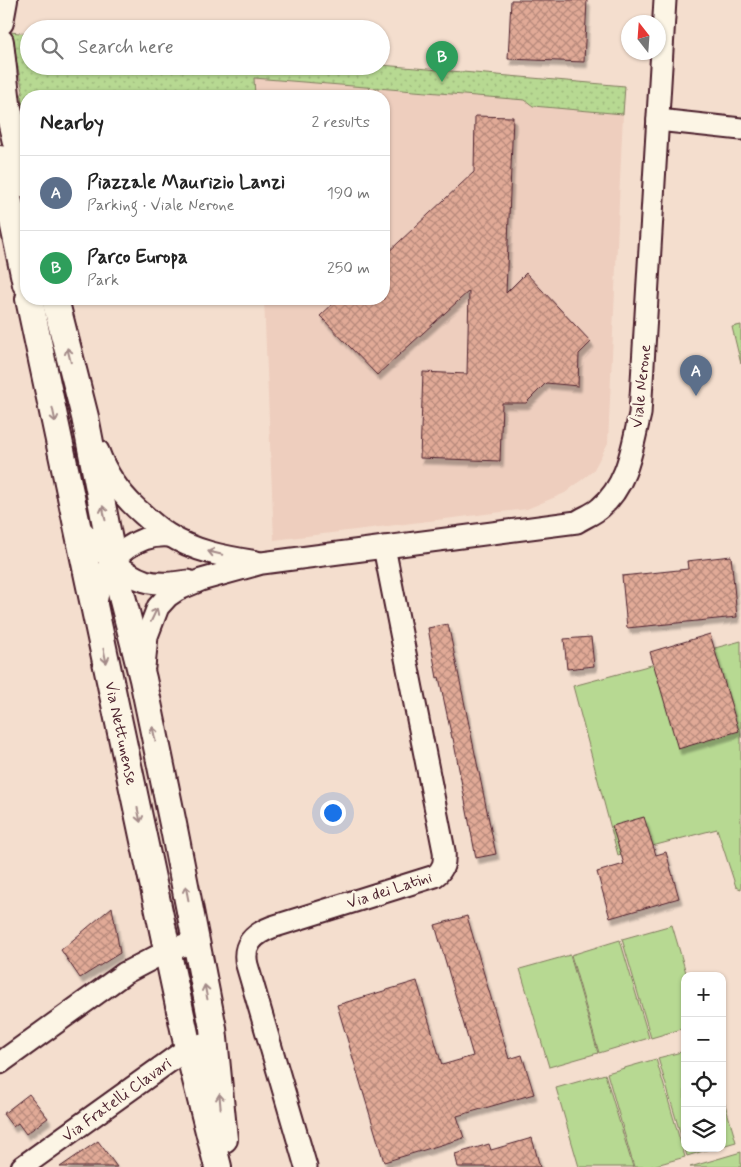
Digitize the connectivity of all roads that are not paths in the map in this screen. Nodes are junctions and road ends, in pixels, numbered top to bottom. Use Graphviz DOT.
graph roads {
  1 [pos="4,0"];
  2 [pos="665,0"];
  3 [pos="0,22"];
  4 [pos="0,42"];
  5 [pos="658,120"];
  6 [pos="741,129"];
  7 [pos="20,159"];
  8 [pos="0,160"];
  9 [pos="20,255"];
  10 [pos="31,305"];
  11 [pos="57,305"];
  12 [pos="85,417"];
  13 [pos="78,527"];
  14 [pos="170,536"];
  15 [pos="384,547"];
  16 [pos="113,561"];
  17 [pos="262,563"];
  18 [pos="201,580"];
  19 [pos="95,608"];
  20 [pos="143,679"];
  21 [pos="196,941"];
  22 [pos="167,950"];
  23 [pos="215,1040"];
  24 [pos="188,1048"];
  25 [pos="0,1063"];
  26 [pos="22,1167"];
  27 [pos="218,1167"];
  28 [pos="226,1167"];
  29 [pos="306,1167"];
  1 -- 3 [label="main road"];
  2 -- 5 [label="street, Viale Nerone"];
  4 -- 7 [label="main road"];
  5 -- 6 [label="street"];
  5 -- 15 [label="street, Viale Nerone"];
  8 -- 9 [label="main road"];
  10 -- 13 [label="main road, Via Nettunense, one-way"];
  12 -- 11 [label="main road, Via Nettunense, one-way"];
  12 -- 14 [label="street, Viale Nerone"];
  16 -- 12 [label="main road, Via Nettunense, one-way"];
  13 -- 16 [label="street, Viale Nerone"];
  13 -- 19 [label="main road, Via Nettunense"];
  14 -- 16 [label="street, Viale Nerone"];
  17 -- 14 [label="street, Viale Nerone, one-way"];
  15 -- 17 [label="street, Viale Nerone"];
  15 -- 29 [label="street, Via dei Latini"];
  16 -- 18 [label="street, Viale Nerone"];
  16 -- 19 [label="street, Viale Nerone"];
  16 -- 20 [label="main road, Via Nettunense"];
  17 -- 18 [label="street, Viale Nerone"];
  20 -- 18 [label="street, Viale Nerone, one-way"];
  19 -- 22 [label="main road, Via Nettunense, one-way"];
  21 -- 20 [label="main road, Via Nettunense, one-way"];
  21 -- 22 [label="street"];
  23 -- 21 [label="main road, Via Nettunense, one-way"];
  22 -- 24 [label="main road, Via Nettunense"];
  22 -- 25 [label="street"];
  23 -- 24 [label="street, Via Fratelli Clavari"];
  28 -- 23 [label="main road, Via Nettunense, one-way"];
  24 -- 26 [label="street, Via Fratelli Clavari"];
  24 -- 27 [label="main road, Via Nettunense"];
}
